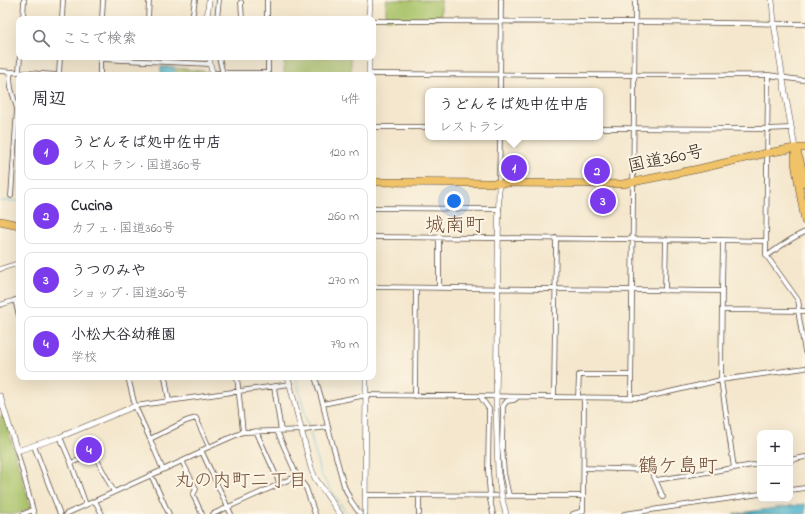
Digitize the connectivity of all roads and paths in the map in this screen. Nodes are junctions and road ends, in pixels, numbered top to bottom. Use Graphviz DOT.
graph roads {
  1 [pos="24,0"];
  2 [pos="63,0"];
  3 [pos="103,0"];
  4 [pos="149,0"];
  5 [pos="195,0"];
  6 [pos="209,0"];
  7 [pos="218,0"];
  8 [pos="267,0"];
  9 [pos="370,0"];
  10 [pos="501,0"];
  11 [pos="635,0"];
  12 [pos="772,0"];
  13 [pos="241,2"];
  14 [pos="23,16"];
  15 [pos="62,16"];
  16 [pos="102,16"];
  17 [pos="148,16"];
  18 [pos="192,16"];
  19 [pos="207,16"];
  20 [pos="217,16"];
  21 [pos="242,16"];
  22 [pos="267,16"];
  23 [pos="369,16"];
  24 [pos="376,20"];
  25 [pos="500,22"];
  26 [pos="634,22"];
  27 [pos="774,24"];
  28 [pos="805,24"];
  29 [pos="20,60"];
  30 [pos="60,60"];
  31 [pos="100,60"];
  32 [pos="158,60"];
  33 [pos="210,60"];
  34 [pos="220,60"];
  35 [pos="268,60"];
  36 [pos="369,60"];
  37 [pos="192,63"];
  38 [pos="210,64"];
  39 [pos="0,72"];
  40 [pos="11,72"];
  41 [pos="18,72"];
  42 [pos="58,72"];
  43 [pos="100,72"];
  44 [pos="212,72"];
  45 [pos="223,72"];
  46 [pos="268,72"];
  47 [pos="369,72"];
  48 [pos="376,74"];
  49 [pos="500,74"];
  50 [pos="768,75"];
  51 [pos="635,76"];
  52 [pos="783,77"];
  53 [pos="805,80"];
  54 [pos="500,88"];
  55 [pos="16,105"];
  56 [pos="16,124"];
  57 [pos="376,127"];
  58 [pos="425,127"];
  59 [pos="603,128"];
  60 [pos="634,128"];
  61 [pos="792,128"];
  62 [pos="767,129"];
  63 [pos="500,140"];
  64 [pos="805,143"];
  65 [pos="795,148"];
  66 [pos="805,148"];
  67 [pos="767,153"];
  68 [pos="376,182"];
  69 [pos="633,182"];
  70 [pos="499,183"];
  71 [pos="805,183"];
  72 [pos="11,196"];
  73 [pos="376,208"];
  74 [pos="499,209"];
  75 [pos="0,221"];
  76 [pos="805,221"];
  77 [pos="16,224"];
  78 [pos="805,232"];
  79 [pos="376,237"];
  80 [pos="439,237"];
  81 [pos="498,238"];
  82 [pos="556,238"];
  83 [pos="632,239"];
  84 [pos="666,239"];
  85 [pos="723,240"];
  86 [pos="766,241"];
  87 [pos="767,256"];
  88 [pos="16,264"];
  89 [pos="0,269"];
  90 [pos="376,287"];
  91 [pos="416,288"];
  92 [pos="439,288"];
  93 [pos="498,288"];
  94 [pos="555,289"];
  95 [pos="632,290"];
  96 [pos="665,291"];
  97 [pos="722,291"];
  98 [pos="16,299"];
  99 [pos="0,305"];
  100 [pos="722,310"];
  101 [pos="798,311"];
  102 [pos="805,311"];
  103 [pos="805,352"];
  104 [pos="805,368"];
  105 [pos="631,375"];
  106 [pos="129,380"];
  107 [pos="166,380"];
  108 [pos="237,380"];
  109 [pos="289,380"];
  110 [pos="316,380"];
  111 [pos="366,380"];
  112 [pos="721,380"];
  113 [pos="290,384"];
  114 [pos="274,386"];
  115 [pos="239,391"];
  116 [pos="366,395"];
  117 [pos="0,396"];
  118 [pos="415,396"];
  119 [pos="481,396"];
  120 [pos="497,397"];
  121 [pos="519,397"];
  122 [pos="554,397"];
  123 [pos="578,397"];
  124 [pos="584,397"];
  125 [pos="631,398"];
  126 [pos="169,401"];
  127 [pos="323,404"];
  128 [pos="135,406"];
  129 [pos="3,413"];
  130 [pos="328,427"];
  131 [pos="303,430"];
  132 [pos="256,431"];
  133 [pos="279,431"];
  134 [pos="243,432"];
  135 [pos="60,437"];
  136 [pos="150,439"];
  137 [pos="34,446"];
  138 [pos="209,447"];
  139 [pos="17,451"];
  140 [pos="202,452"];
  141 [pos="805,457"];
  142 [pos="793,459"];
  143 [pos="182,461"];
  144 [pos="71,464"];
  145 [pos="757,464"];
  146 [pos="584,468"];
  147 [pos="734,468"];
  148 [pos="163,470"];
  149 [pos="151,475"];
  150 [pos="297,476"];
  151 [pos="656,480"];
  152 [pos="280,484"];
  153 [pos="805,484"];
  154 [pos="793,488"];
  155 [pos="805,488"];
  156 [pos="793,490"];
  157 [pos="114,492"];
  158 [pos="757,494"];
  159 [pos="365,495"];
  160 [pos="419,495"];
  161 [pos="490,495"];
  162 [pos="509,496"];
  163 [pos="583,496"];
  164 [pos="663,498"];
  165 [pos="95,500"];
  166 [pos="86,505"];
  167 [pos="228,507"];
  168 [pos="34,512"];
  169 [pos="73,512"];
  170 [pos="23,514"];
  171 [pos="60,514"];
  172 [pos="66,514"];
  173 [pos="102,514"];
  174 [pos="169,514"];
  175 [pos="202,514"];
  176 [pos="213,514"];
  177 [pos="231,514"];
  178 [pos="315,514"];
  179 [pos="340,514"];
  180 [pos="360,514"];
  181 [pos="365,514"];
  182 [pos="419,514"];
  183 [pos="493,514"];
  184 [pos="506,514"];
  185 [pos="573,514"];
  186 [pos="624,514"];
  1 -- 14 [label="street"];
  2 -- 15 [label="street"];
  3 -- 16 [label="street"];
  4 -- 17 [label="street"];
  5 -- 18 [label="street"];
  6 -- 19 [label="street"];
  7 -- 20 [label="street"];
  8 -- 22 [label="street"];
  9 -- 23 [label="street"];
  10 -- 25 [label="street"];
  11 -- 26 [label="street"];
  12 -- 27 [label="street"];
  13 -- 21 [label="street"];
  24 -- 25 [label="street"];
  25 -- 26 [label="street"];
  25 -- 49 [label="street"];
  26 -- 27 [label="street"];
  26 -- 51 [label="street"];
  27 -- 28 [label="street"];
  27 -- 52 [label="street"];
  29 -- 41 [label="street"];
  30 -- 42 [label="street"];
  31 -- 43 [label="street"];
  32 -- 37 [label="street"];
  33 -- 38 [label="street"];
  34 -- 45 [label="street"];
  35 -- 46 [label="street"];
  36 -- 47 [label="street"];
  37 -- 38 [label="street"];
  38 -- 44 [label="street"];
  39 -- 40 [label="street"];
  40 -- 41 [label="street"];
  40 -- 55 [label="street"];
  48 -- 49 [label="street"];
  49 -- 51 [label="street"];
  49 -- 54 [label="street"];
  50 -- 51 [label="street"];
  50 -- 52 [label="street"];
  50 -- 62 [label="street"];
  51 -- 60 [label="street"];
  52 -- 53 [label="street"];
  52 -- 61 [label="street"];
  56 -- 72 [label="street"];
  57 -- 58 [label="street"];
  59 -- 60 [label="street"];
  60 -- 62 [label="street"];
  60 -- 69 [label="street"];
  61 -- 62 [label="street"];
  61 -- 65 [label="street"];
  62 -- 67 [label="street"];
  63 -- 70 [label="street"];
  64 -- 65 [label="main road, 国道360号"];
  65 -- 66 [label="main road, 国道360号"];
  65 -- 67 [label="main road, 国道360号"];
  65 -- 71 [label="main road"];
  65 -- 76 [label="main road"];
  67 -- 69 [label="main road, 国道360号"];
  67 -- 86 [label="street"];
  68 -- 70 [label="main road, 国道360号"];
  69 -- 70 [label="main road, 国道360号"];
  69 -- 83 [label="street"];
  70 -- 74 [label="street"];
  73 -- 74 [label="street"];
  74 -- 81 [label="street"];
  75 -- 77 [label="main road"];
  78 -- 87 [label="street"];
  79 -- 80 [label="street"];
  80 -- 81 [label="street"];
  80 -- 92 [label="street"];
  81 -- 82 [label="street"];
  81 -- 93 [label="street"];
  82 -- 83 [label="street"];
  82 -- 94 [label="street"];
  83 -- 84 [label="street"];
  83 -- 95 [label="street"];
  84 -- 85 [label="street"];
  84 -- 96 [label="street"];
  85 -- 86 [label="street"];
  85 -- 97 [label="street"];
  86 -- 87 [label="street"];
  87 -- 101 [label="street"];
  88 -- 89 [label="street"];
  90 -- 91 [label="street"];
  91 -- 92 [label="street"];
  91 -- 118 [label="street"];
  92 -- 93 [label="street"];
  93 -- 94 [label="street"];
  93 -- 120 [label="street"];
  94 -- 95 [label="street"];
  94 -- 122 [label="street"];
  95 -- 96 [label="street"];
  95 -- 105 [label="street"];
  96 -- 97 [label="street"];
  97 -- 100 [label="street"];
  98 -- 99 [label="street"];
  100 -- 101 [label="street"];
  100 -- 112 [label="street"];
  101 -- 102 [label="street"];
  101 -- 103 [label="street"];
  104 -- 112 [label="street"];
  105 -- 123 [label="street"];
  105 -- 125 [label="street"];
  106 -- 128 [label="street"];
  107 -- 126 [label="street"];
  108 -- 115 [label="street"];
  109 -- 113 [label="street"];
  110 -- 127 [label="street"];
  111 -- 116 [label="street"];
  112 -- 125 [label="street"];
  112 -- 147 [label="street"];
  113 -- 114 [label="street"];
  113 -- 131 [label="street"];
  114 -- 115 [label="street"];
  114 -- 133 [label="street"];
  115 -- 126 [label="street"];
  115 -- 134 [label="street"];
  116 -- 118 [label="street"];
  116 -- 127 [label="street"];
  116 -- 159 [label="street"];
  117 -- 129 [label="street"];
  118 -- 119 [label="street"];
  119 -- 120 [label="street"];
  119 -- 161 [label="street"];
  120 -- 121 [label="street"];
  120 -- 184 [label="street, bridge"];
  121 -- 122 [label="street"];
  121 -- 162 [label="street"];
  122 -- 123 [label="street"];
  123 -- 124 [label="street"];
  124 -- 125 [label="street"];
  124 -- 146 [label="street"];
  126 -- 128 [label="street"];
  127 -- 130 [label="street"];
  128 -- 135 [label="street"];
  128 -- 136 [label="street"];
  129 -- 139 [label="street"];
  130 -- 131 [label="street"];
  130 -- 180 [label="street"];
  131 -- 133 [label="street"];
  131 -- 179 [label="street"];
  132 -- 133 [label="street"];
  132 -- 134 [label="street"];
  132 -- 152 [label="street"];
  133 -- 150 [label="street"];
  134 -- 138 [label="street"];
  135 -- 137 [label="street"];
  135 -- 144 [label="street"];
  136 -- 138 [label="street"];
  136 -- 148 [label="street"];
  137 -- 139 [label="street"];
  137 -- 171 [label="street"];
  138 -- 140 [label="street"];
  139 -- 168 [label="street"];
  140 -- 143 [label="street"];
  140 -- 167 [label="street"];
  141 -- 142 [label="street"];
  143 -- 148 [label="street"];
  143 -- 175 [label="street"];
  144 -- 157 [label="street"];
  144 -- 166 [label="street"];
  145 -- 147 [label="street"];
  146 -- 151 [label="street"];
  146 -- 163 [label="street"];
  147 -- 151 [label="street"];
  148 -- 149 [label="street"];
  149 -- 157 [label="street"];
  149 -- 174 [label="street"];
  150 -- 152 [label="street"];
  150 -- 178 [label="street"];
  151 -- 164 [label="street"];
  152 -- 167 [label="street"];
  153 -- 154 [label="street"];
  155 -- 156 [label="street"];
  157 -- 165 [label="street"];
  158 -- 186 [label="street"];
  159 -- 160 [label="street"];
  159 -- 181 [label="street"];
  160 -- 161 [label="street"];
  160 -- 182 [label="street"];
  161 -- 162 [label="street"];
  161 -- 183 [label="street"];
  162 -- 163 [label="street"];
  163 -- 185 [label="street"];
  165 -- 166 [label="street"];
  165 -- 173 [label="street"];
  166 -- 169 [label="street"];
  167 -- 176 [label="street"];
  167 -- 177 [label="street"];
  168 -- 170 [label="street"];
  169 -- 172 [label="street"];
}
